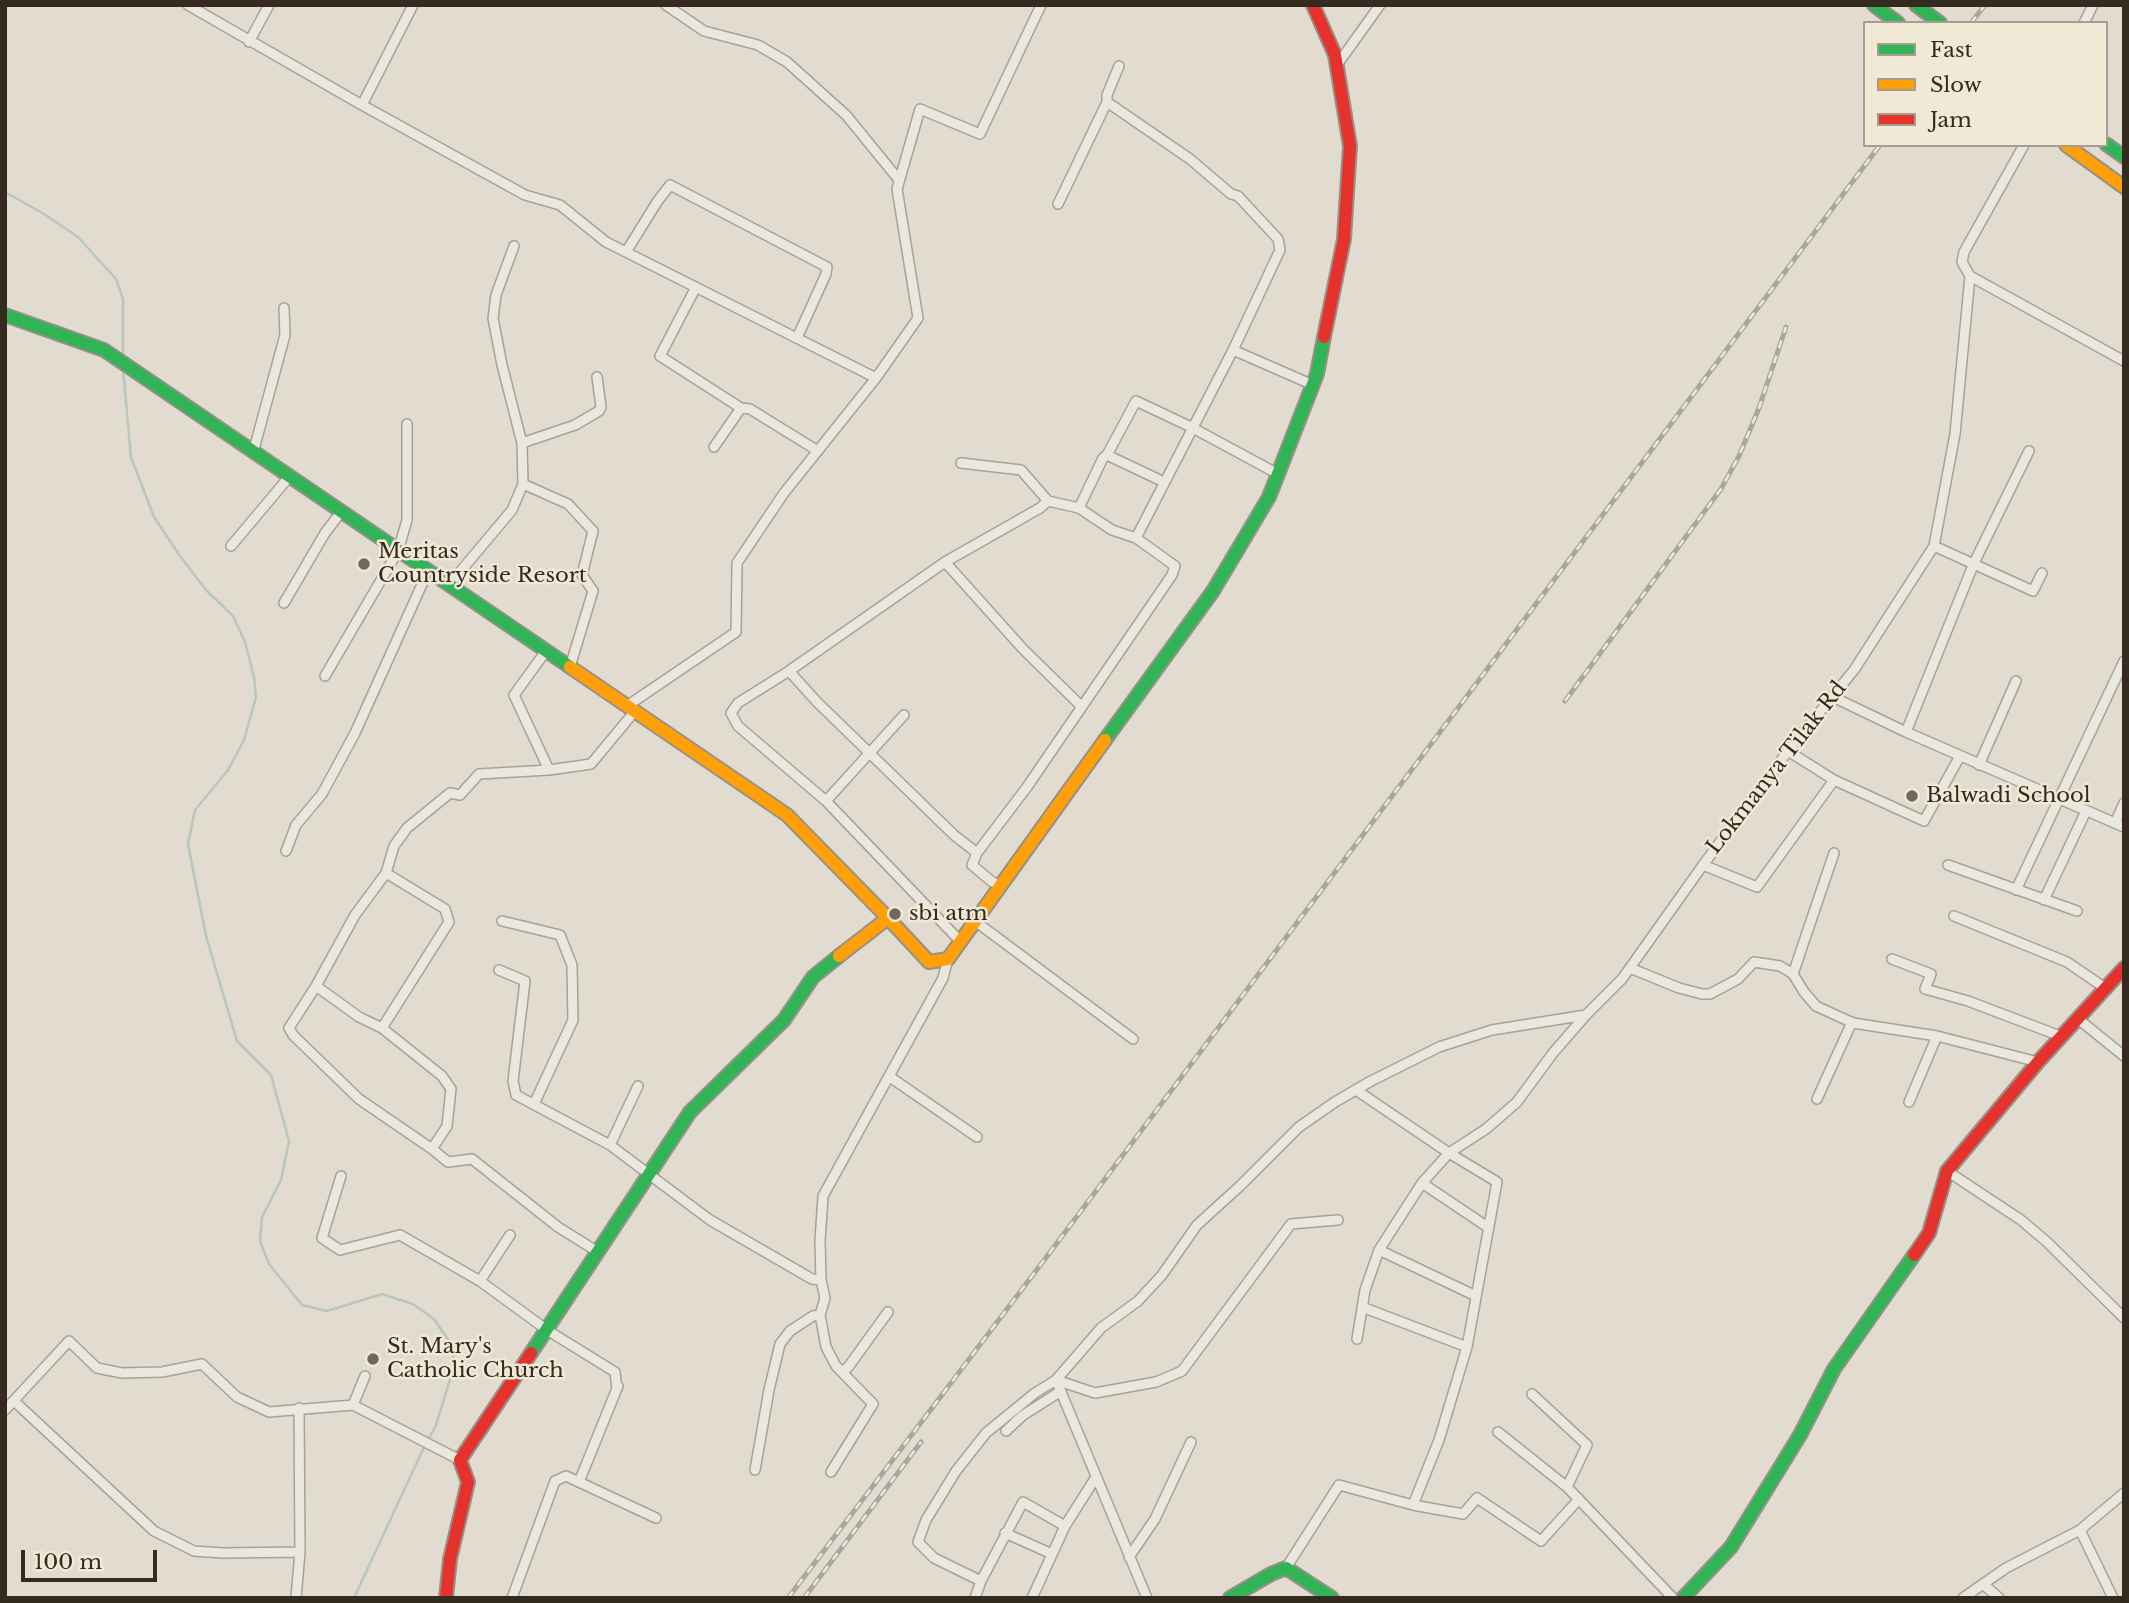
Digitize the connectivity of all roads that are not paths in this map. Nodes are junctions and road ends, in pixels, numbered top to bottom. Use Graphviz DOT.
graph roads {
  1 [pos="188,5"];
  2 [pos="269,5"];
  3 [pos="413,5"];
  4 [pos="666,5"];
  5 [pos="1041,5"];
  6 [pos="1313,5"];
  7 [pos="1380,5"];
  8 [pos="1874,5"];
  9 [pos="1916,5"];
  10 [pos="2093,5"];
  11 [pos="1895,21"];
  12 [pos="1937,21"];
  13 [pos="2085,21"];
  14 [pos="249,42"];
  15 [pos="1337,65"];
  16 [pos="1119,66"];
  17 [pos="1107,102"];
  18 [pos="362,105"];
  19 [pos="2108,145"];
  20 [pos="2023,147"];
  21 [pos="2069,147"];
  22 [pos="2124,157"];
  23 [pos="899,180"];
  24 [pos="2124,187"];
  25 [pos="1058,204"];
  26 [pos="514,246"];
  27 [pos="626,252"];
  28 [pos="1970,276"];
  29 [pos="696,287"];
  30 [pos="284,308"];
  31 [pos="5,315"];
  32 [pos="797,338"];
  33 [pos="1233,350"];
  34 [pos="2124,361"];
  35 [pos="597,377"];
  36 [pos="876,378"];
  37 [pos="1313,385"];
  38 [pos="741,408"];
  39 [pos="407,424"];
  40 [pos="1191,427"];
  41 [pos="522,443"];
  42 [pos="715,447"];
  43 [pos="818,451"];
  44 [pos="2029,451"];
  45 [pos="253,453"];
  46 [pos="1107,455"];
  47 [pos="961,463"];
  48 [pos="1278,474"];
  49 [pos="289,478"];
  50 [pos="1164,482"];
  51 [pos="523,484"];
  52 [pos="1048,501"];
  53 [pos="1079,508"];
  54 [pos="341,512"];
  55 [pos="1136,538"];
  56 [pos="231,546"];
  57 [pos="1934,546"];
  58 [pos="398,551"];
  59 [pos="945,562"];
  60 [pos="1973,563"];
  61 [pos="428,571"];
  62 [pos="2042,573"];
  63 [pos="449,585"];
  64 [pos="284,603"];
  65 [pos="546,651"];
  66 [pos="2124,661"];
  67 [pos="570,667"];
  68 [pos="789,671"];
  69 [pos="325,676"];
  70 [pos="2016,681"];
  71 [pos="1833,697"];
  72 [pos="1081,706"];
  73 [pos="631,708"];
  74 [pos="904,715"];
  75 [pos="1906,732"];
  76 [pos="1788,751"];
  77 [pos="870,752"];
  78 [pos="1960,756"];
  79 [pos="1979,765"];
  80 [pos="549,769"];
  81 [pos="1834,780"];
  82 [pos="2057,799"];
  83 [pos="826,801"];
  84 [pos="2124,803"];
  85 [pos="2086,811"];
  86 [pos="2120,825"];
  87 [pos="286,851"];
  88 [pos="977,853"];
  89 [pos="1834,853"];
  90 [pos="1703,865"];
  91 [pos="1948,865"];
  92 [pos="386,873"];
  93 [pos="1000,886"];
  94 [pos="2016,890"];
  95 [pos="2044,900"];
  96 [pos="2077,911"];
  97 [pos="1954,916"];
  98 [pos="888,918"];
  99 [pos="502,921"];
  100 [pos="975,921"];
  101 [pos="960,941"];
  102 [pos="947,959"];
  103 [pos="1892,959"];
  104 [pos="1630,968"];
  105 [pos="2124,968"];
  106 [pos="499,970"];
  107 [pos="1793,974"];
  108 [pos="316,986"];
  109 [pos="2105,988"];
  110 [pos="1586,1015"];
  111 [pos="2077,1018"];
  112 [pos="1852,1022"];
  113 [pos="382,1028"];
  114 [pos="1937,1036"];
  115 [pos="2060,1036"];
  116 [pos="1133,1039"];
  117 [pos="2124,1056"];
  118 [pos="2038,1062"];
  119 [pos="890,1077"];
  120 [pos="638,1086"];
  121 [pos="1356,1090"];
  122 [pos="1817,1099"];
  123 [pos="1909,1102"];
  124 [pos="534,1104"];
  125 [pos="977,1137"];
  126 [pos="610,1145"];
  127 [pos="432,1149"];
  128 [pos="1449,1153"];
  129 [pos="1947,1171"];
  130 [pos="650,1174"];
  131 [pos="341,1176"];
  132 [pos="1422,1184"];
  133 [pos="1338,1220"];
  134 [pos="1489,1227"];
  135 [pos="510,1235"];
  136 [pos="1379,1250"];
  137 [pos="598,1252"];
  138 [pos="821,1280"];
  139 [pos="480,1281"];
  140 [pos="1476,1296"];
  141 [pos="1362,1307"];
  142 [pos="888,1312"];
  143 [pos="820,1315"];
  144 [pos="2124,1318"];
  145 [pos="547,1330"];
  146 [pos="1357,1339"];
  147 [pos="1467,1348"];
  148 [pos="843,1372"];
  149 [pos="365,1376"];
  150 [pos="621,1379"];
  151 [pos="1056,1380"];
  152 [pos="617,1389"];
  153 [pos="1062,1391"];
  154 [pos="1532,1394"];
  155 [pos="14,1401"];
  156 [pos="353,1405"];
  157 [pos="299,1408"];
  158 [pos="5,1410"];
  159 [pos="1006,1431"];
  160 [pos="1498,1432"];
  161 [pos="1191,1442"];
  162 [pos="460,1460"];
  163 [pos="755,1469"];
  164 [pos="831,1472"];
  165 [pos="1096,1477"];
  166 [pos="579,1482"];
  167 [pos="1567,1487"];
  168 [pos="2124,1493"];
  169 [pos="1579,1499"];
  170 [pos="1413,1505"];
  171 [pos="656,1518"];
  172 [pos="1065,1525"];
  173 [pos="2080,1530"];
  174 [pos="1005,1533"];
  175 [pos="300,1552"];
  176 [pos="1052,1554"];
  177 [pos="1129,1557"];
  178 [pos="1286,1568"];
  179 [pos="981,1581"];
  180 [pos="1983,1584"];
  181 [pos="296,1598"];
  182 [pos="446,1598"];
  183 [pos="512,1598"];
  184 [pos="975,1598"];
  185 [pos="1032,1598"];
  186 [pos="1147,1598"];
  187 [pos="1230,1598"];
  188 [pos="1332,1598"];
  189 [pos="1673,1598"];
  190 [pos="1683,1598"];
  191 [pos="1963,1598"];
  192 [pos="1999,1598"];
  193 [pos="2113,1598"];
  1 -- 14 [label="street"];
  2 -- 14 [label="street"];
  3 -- 18 [label="street"];
  4 -- 23 [label="street"];
  5 -- 23 [label="street"];
  6 -- 15 [label="main road"];
  7 -- 15 [label="street"];
  8 -- 11 [label="main road"];
  9 -- 12 [label="main road"];
  10 -- 13 [label="street"];
  14 -- 18 [label="street"];
  15 -- 37 [label="main road"];
  16 -- 17 [label="street"];
  17 -- 25 [label="street"];
  17 -- 33 [label="street"];
  18 -- 27 [label="street"];
  19 -- 22 [label="main road"];
  20 -- 28 [label="street, Lokmanya Tilak Rd"];
  21 -- 24 [label="main road"];
  23 -- 36 [label="street"];
  26 -- 41 [label="street"];
  27 -- 29 [label="street"];
  27 -- 32 [label="street"];
  28 -- 34 [label="street"];
  28 -- 57 [label="street, Lokmanya Tilak Rd"];
  29 -- 32 [label="street"];
  29 -- 38 [label="street"];
  30 -- 45 [label="street"];
  31 -- 45 [label="main road"];
  32 -- 36 [label="street"];
  33 -- 37 [label="street"];
  33 -- 40 [label="street"];
  35 -- 41 [label="street"];
  36 -- 43 [label="street"];
  37 -- 48 [label="main road"];
  38 -- 42 [label="street"];
  38 -- 43 [label="street"];
  39 -- 58 [label="street"];
  40 -- 46 [label="street"];
  40 -- 48 [label="street"];
  40 -- 50 [label="street"];
  41 -- 51 [label="street"];
  43 -- 73 [label="street"];
  44 -- 60 [label="street"];
  45 -- 49 [label="main road"];
  46 -- 50 [label="street"];
  46 -- 53 [label="street"];
  47 -- 52 [label="street"];
  48 -- 93 [label="main road"];
  49 -- 54 [label="main road"];
  49 -- 56 [label="street"];
  50 -- 55 [label="street"];
  51 -- 63 [label="street"];
  51 -- 67 [label="street"];
  52 -- 53 [label="street"];
  52 -- 59 [label="street"];
  53 -- 55 [label="street"];
  54 -- 58 [label="main road"];
  54 -- 64 [label="street"];
  55 -- 72 [label="street"];
  57 -- 60 [label="street"];
  57 -- 71 [label="street, Lokmanya Tilak Rd"];
  58 -- 61 [label="main road"];
  58 -- 69 [label="street"];
  59 -- 68 [label="street"];
  59 -- 72 [label="street"];
  60 -- 62 [label="street"];
  60 -- 75 [label="street"];
  61 -- 63 [label="main road"];
  61 -- 87 [label="street"];
  63 -- 65 [label="main road"];
  65 -- 67 [label="main road"];
  65 -- 80 [label="street"];
  66 -- 82 [label="street"];
  67 -- 73 [label="main road"];
  68 -- 77 [label="street"];
  68 -- 83 [label="street"];
  70 -- 79 [label="street"];
  71 -- 75 [label="street"];
  71 -- 76 [label="street, Lokmanya Tilak Rd"];
  72 -- 88 [label="street"];
  73 -- 80 [label="street"];
  73 -- 98 [label="main road"];
  74 -- 77 [label="street"];
  75 -- 78 [label="street"];
  76 -- 81 [label="street"];
  76 -- 90 [label="street, Lokmanya Tilak Rd"];
  77 -- 83 [label="street"];
  77 -- 88 [label="street"];
  78 -- 79 [label="street"];
  78 -- 81 [label="street"];
  79 -- 82 [label="street"];
  80 -- 92 [label="street"];
  81 -- 90 [label="street"];
  82 -- 85 [label="street"];
  82 -- 94 [label="street"];
  83 -- 101 [label="street"];
  84 -- 86 [label="street"];
  85 -- 86 [label="street"];
  85 -- 95 [label="street"];
  88 -- 93 [label="street"];
  89 -- 107 [label="street"];
  90 -- 104 [label="street, Lokmanya Tilak Rd"];
  91 -- 94 [label="street"];
  92 -- 108 [label="street"];
  92 -- 113 [label="street"];
  93 -- 100 [label="main road"];
  94 -- 95 [label="street"];
  95 -- 96 [label="street"];
  97 -- 109 [label="street"];
  98 -- 102 [label="main road"];
  98 -- 130 [label="main road"];
  99 -- 124 [label="street"];
  100 -- 101 [label="main road"];
  100 -- 116 [label="street"];
  101 -- 102 [label="main road"];
  102 -- 119 [label="street"];
  103 -- 115 [label="street"];
  104 -- 107 [label="street"];
  104 -- 110 [label="street, Lokmanya Tilak Rd"];
  105 -- 109 [label="main road"];
  106 -- 124 [label="street"];
  107 -- 112 [label="street"];
  108 -- 113 [label="street"];
  108 -- 127 [label="street"];
  109 -- 111 [label="main road"];
  110 -- 121 [label="street"];
  110 -- 128 [label="street, Lokmanya Tilak Rd"];
  111 -- 115 [label="main road"];
  111 -- 117 [label="street"];
  112 -- 114 [label="street"];
  112 -- 122 [label="street"];
  113 -- 127 [label="street"];
  114 -- 118 [label="street"];
  114 -- 123 [label="street"];
  115 -- 118 [label="main road"];
  118 -- 129 [label="main road"];
  119 -- 125 [label="street"];
  119 -- 138 [label="street"];
  120 -- 126 [label="street"];
  121 -- 128 [label="street"];
  121 -- 151 [label="street"];
  124 -- 126 [label="street"];
  126 -- 130 [label="street"];
  127 -- 137 [label="street"];
  128 -- 132 [label="street, Lokmanya Tilak Rd"];
  128 -- 134 [label="street"];
  129 -- 144 [label="street"];
  129 -- 190 [label="main road"];
  130 -- 137 [label="main road"];
  130 -- 138 [label="street"];
  131 -- 139 [label="street"];
  132 -- 134 [label="street"];
  132 -- 136 [label="street, Lokmanya Tilak Rd"];
  133 -- 151 [label="street"];
  134 -- 140 [label="street"];
  135 -- 139 [label="street"];
  136 -- 140 [label="street"];
  136 -- 141 [label="street, Lokmanya Tilak Rd"];
  137 -- 145 [label="main road"];
  138 -- 143 [label="street"];
  139 -- 145 [label="street"];
  140 -- 147 [label="street"];
  141 -- 146 [label="street, Lokmanya Tilak Rd"];
  141 -- 147 [label="street"];
  142 -- 148 [label="street"];
  143 -- 148 [label="street"];
  143 -- 163 [label="street"];
  145 -- 152 [label="street"];
  145 -- 162 [label="main road"];
  147 -- 170 [label="street"];
  148 -- 164 [label="street"];
  149 -- 156 [label="street"];
  150 -- 152 [label="street"];
  151 -- 153 [label="street"];
  151 -- 179 [label="street"];
  152 -- 166 [label="street"];
  153 -- 159 [label="street"];
  153 -- 165 [label="street"];
  154 -- 167 [label="street"];
  155 -- 157 [label="street"];
  155 -- 158 [label="street"];
  155 -- 175 [label="street"];
  156 -- 157 [label="street"];
  156 -- 162 [label="street"];
  157 -- 175 [label="street"];
  160 -- 167 [label="street"];
  161 -- 177 [label="street"];
  162 -- 182 [label="main road"];
  165 -- 172 [label="street"];
  165 -- 177 [label="street"];
  166 -- 171 [label="street"];
  166 -- 183 [label="street"];
  167 -- 169 [label="street"];
  168 -- 173 [label="street"];
  169 -- 170 [label="street"];
  169 -- 189 [label="street"];
  170 -- 178 [label="street"];
  172 -- 174 [label="street"];
  172 -- 176 [label="street"];
  173 -- 180 [label="street"];
  173 -- 193 [label="street"];
  174 -- 176 [label="street"];
  174 -- 179 [label="street"];
  175 -- 181 [label="street"];
  176 -- 185 [label="street"];
  177 -- 186 [label="street"];
  178 -- 187 [label="main road"];
  178 -- 188 [label="main road"];
  179 -- 184 [label="street"];
  180 -- 191 [label="street"];
  180 -- 192 [label="street"];
}
